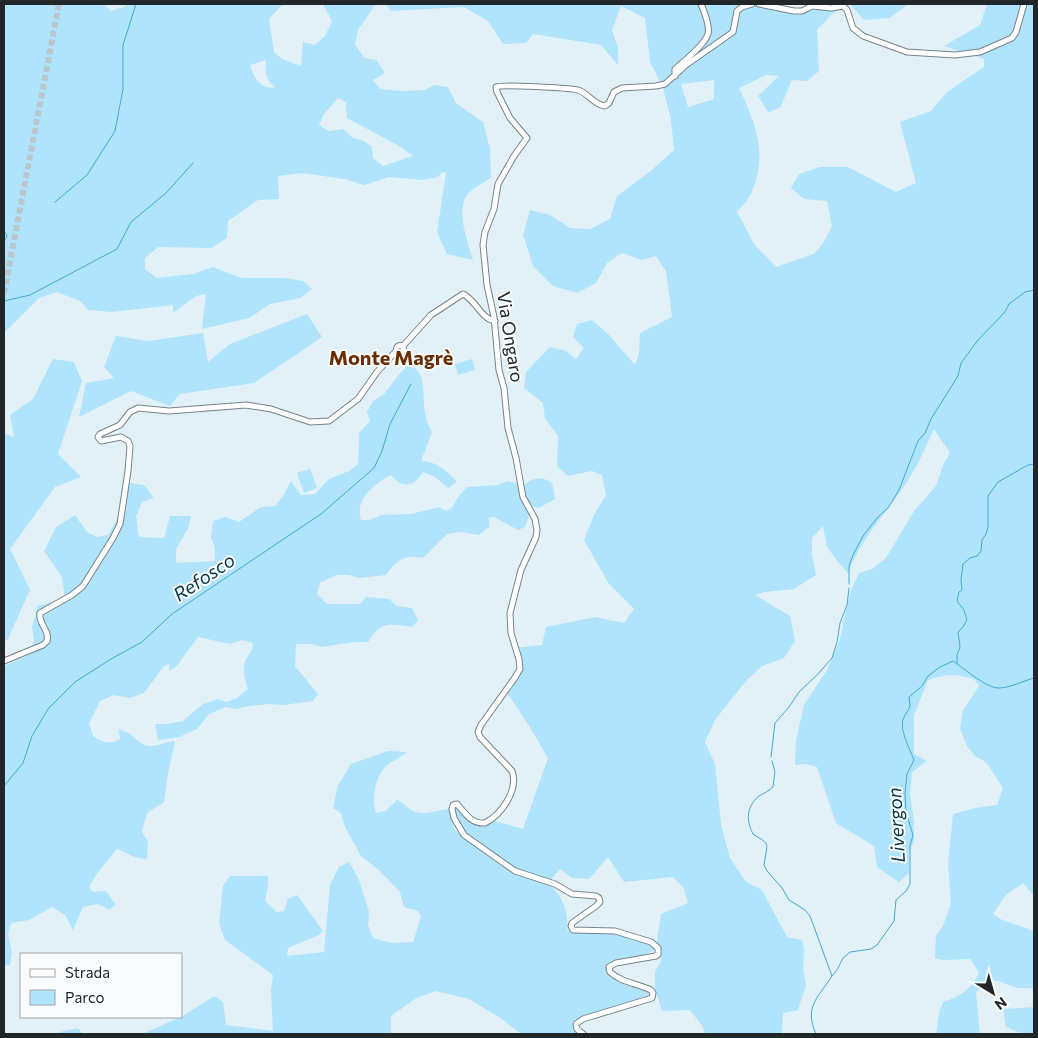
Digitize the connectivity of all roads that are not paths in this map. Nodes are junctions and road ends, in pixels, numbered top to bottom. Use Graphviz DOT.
graph roads {
  1 [pos="701,4"];
  2 [pos="752,4"];
  3 [pos="759,4"];
  4 [pos="1024,4"];
  5 [pos="675,76"];
  6 [pos="495,321"];
  7 [pos="4,661"];
  8 [pos="583,1034"];
  1 -- 5 [label="main road"];
  2 -- 5 [label="main road"];
  3 -- 4 [label="main road"];
  5 -- 6 [label="main road, Via Ongaro"];
  6 -- 7 [label="main road"];
  6 -- 8 [label="main road, Via Ongaro"];
}
